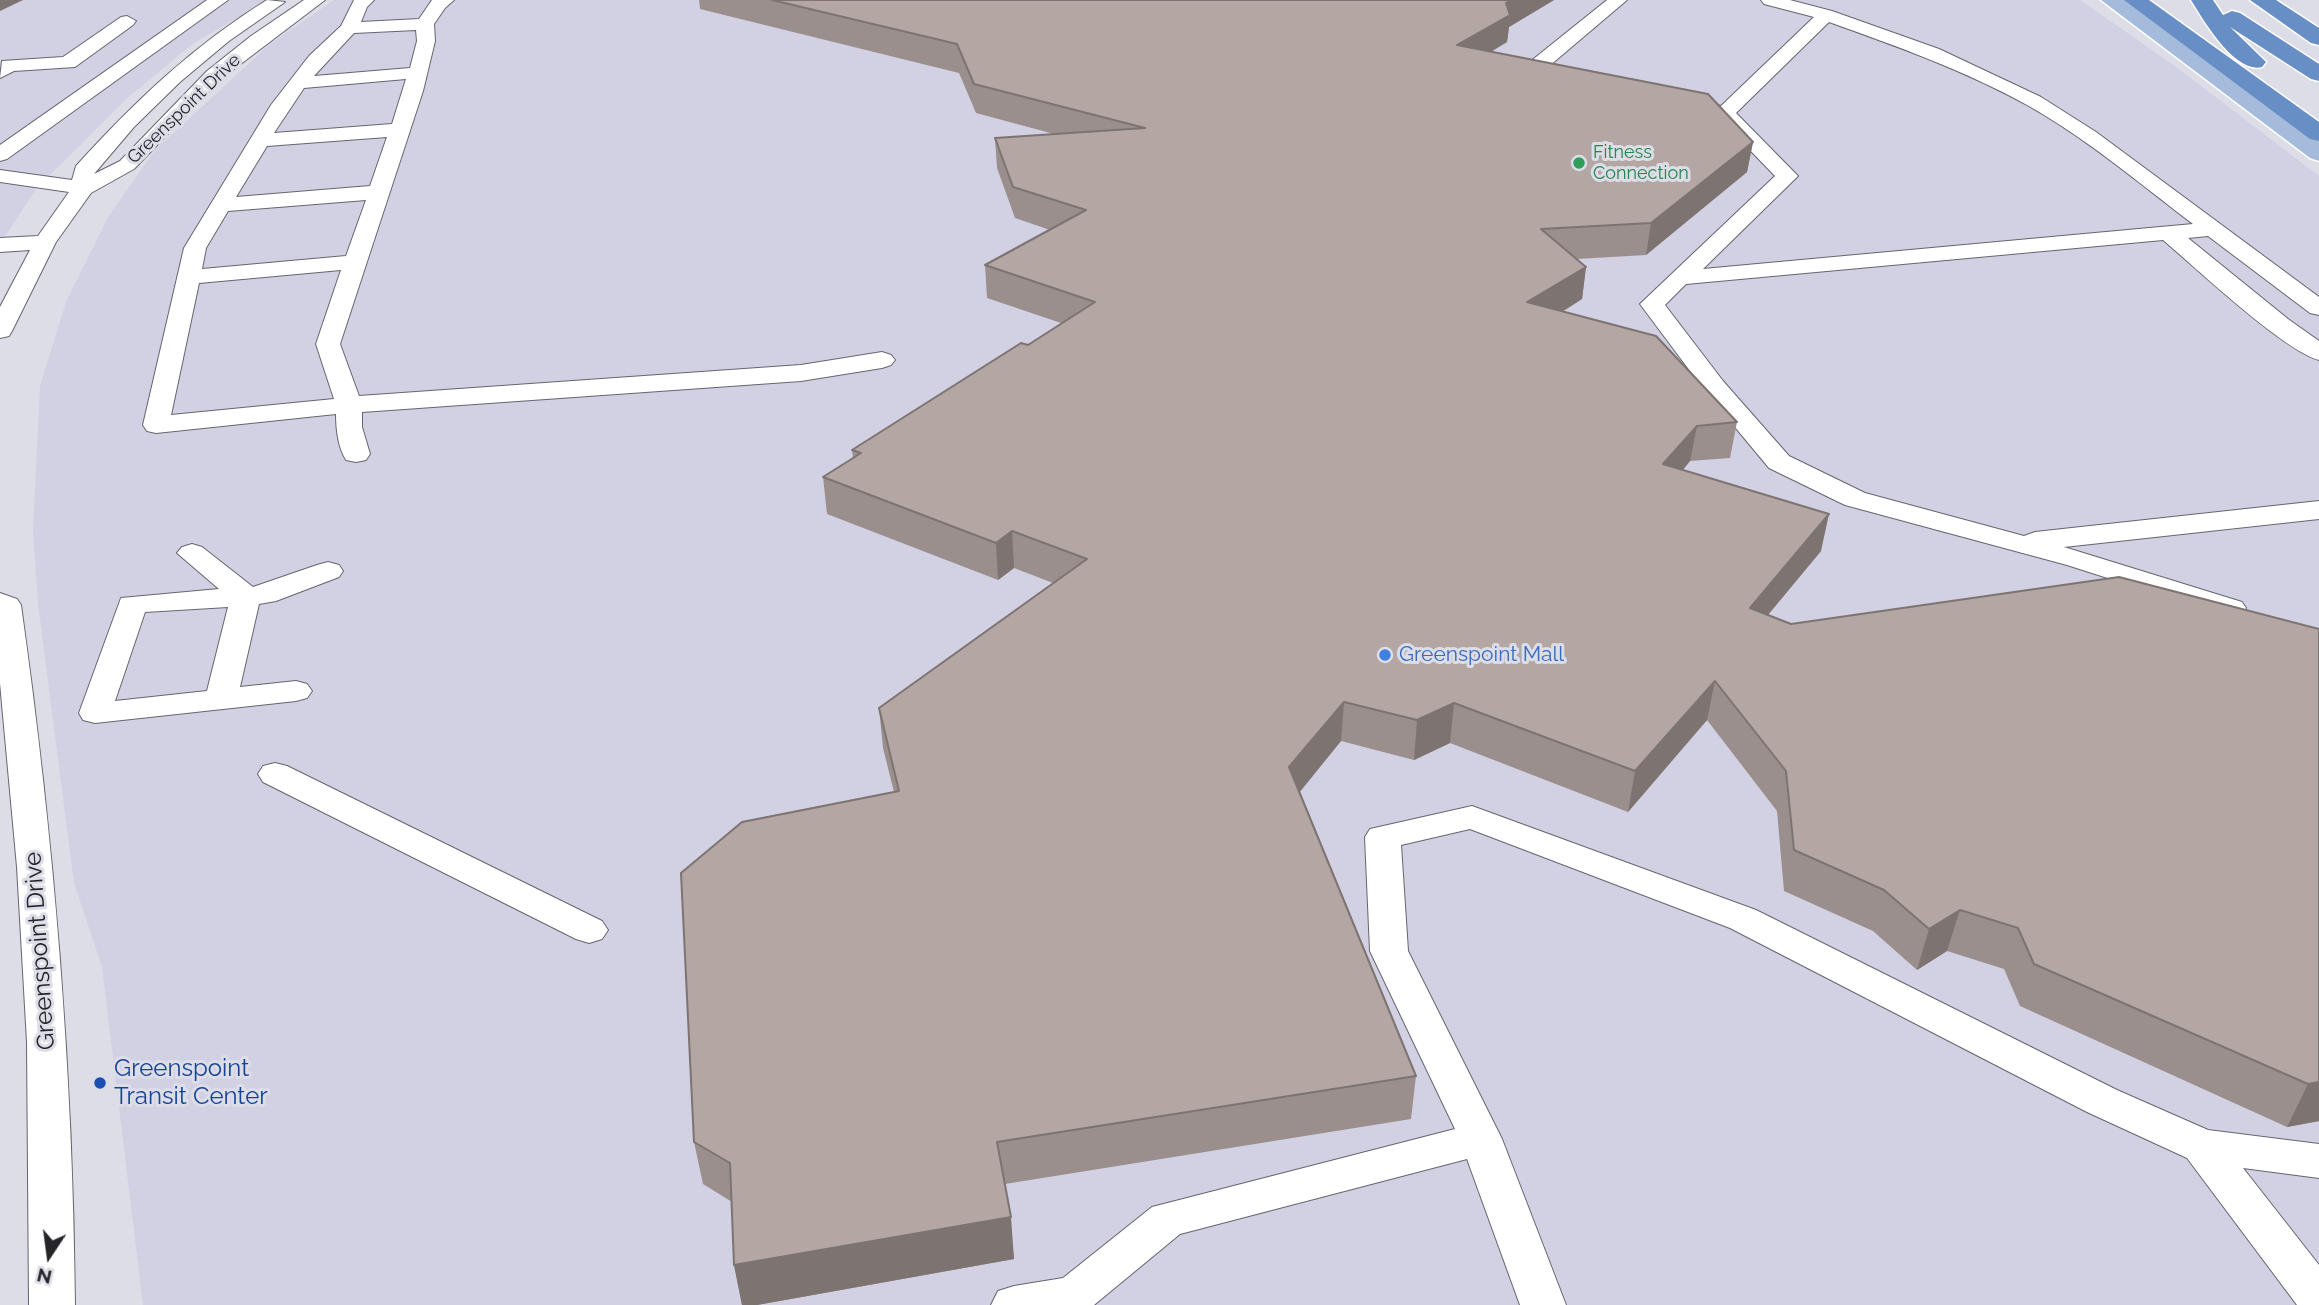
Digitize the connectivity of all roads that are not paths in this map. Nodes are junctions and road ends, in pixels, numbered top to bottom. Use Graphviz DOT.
graph roads {
  1 [pos="219,0"];
  2 [pos="280,0"];
  3 [pos="316,0"];
  4 [pos="365,0"];
  5 [pos="445,0"];
  6 [pos="1618,0"];
  7 [pos="1770,0"];
  8 [pos="2112,0"];
  9 [pos="2126,0"];
  10 [pos="2135,0"];
  11 [pos="2203,0"];
  12 [pos="2261,0"];
  13 [pos="2289,0"];
  14 [pos="1826,15"];
  15 [pos="2319,19"];
  16 [pos="127,21"];
  17 [pos="425,24"];
  18 [pos="349,28"];
  19 [pos="2319,38"];
  20 [pos="2166,40"];
  21 [pos="0,72"];
  22 [pos="415,73"];
  23 [pos="2319,74"];
  24 [pos="1591,82"];
  25 [pos="298,83"];
  26 [pos="1663,98"];
  27 [pos="1725,113"];
  28 [pos="2319,113"];
  29 [pos="400,130"];
  30 [pos="2319,134"];
  31 [pos="260,141"];
  32 [pos="2319,153"];
  33 [pos="0,155"];
  34 [pos="0,176"];
  35 [pos="83,188"];
  36 [pos="379,192"];
  37 [pos="221,205"];
  38 [pos="2212,229"];
  39 [pos="2168,233"];
  40 [pos="45,242"];
  41 [pos="0,245"];
  42 [pos="356,262"];
  43 [pos="189,277"];
  44 [pos="1679,278"];
  45 [pos="2319,308"];
  46 [pos="0,331"];
  47 [pos="2319,352"];
  48 [pos="882,360"];
  49 [pos="349,405"];
  50 [pos="356,454"];
  51 [pos="2319,510"];
  52 [pos="2017,543"];
  53 [pos="192,554"];
  54 [pos="328,571"];
  55 [pos="246,596"];
  56 [pos="0,602"];
  57 [pos="2257,616"];
  58 [pos="296,691"];
  59 [pos="221,699"];
  60 [pos="275,774"];
  61 [pos="589,930"];
  62 [pos="1481,1139"];
  63 [pos="2203,1146"];
  64 [pos="2319,1161"];
  65 [pos="2319,1299"];
  66 [pos="52,1305"];
  67 [pos="1014,1305"];
  68 [pos="1543,1305"];
  1 -- 33 [label="street"];
  2 -- 35 [label="street, Greenspoint Drive"];
  3 -- 35 [label="street, Greenspoint Drive"];
  4 -- 18 [label="street"];
  5 -- 17 [label="street"];
  6 -- 24 [label="street"];
  7 -- 14 [label="street"];
  8 -- 20 [label="main road"];
  9 -- 20 [label="highway"];
  10 -- 30 [label="highway"];
  11 -- 23 [label="highway"];
  11 -- 28 [label="highway"];
  12 -- 19 [label="highway"];
  13 -- 15 [label="highway"];
  14 -- 27 [label="street"];
  14 -- 38 [label="street"];
  16 -- 21 [label="street"];
  17 -- 18 [label="street"];
  17 -- 22 [label="street"];
  18 -- 25 [label="street"];
  20 -- 32 [label="main road"];
  22 -- 25 [label="street"];
  22 -- 29 [label="street"];
  25 -- 31 [label="street"];
  26 -- 27 [label="street"];
  27 -- 44 [label="street"];
  29 -- 31 [label="street"];
  29 -- 36 [label="street"];
  31 -- 37 [label="street"];
  34 -- 35 [label="street"];
  35 -- 40 [label="street, Greenspoint Drive"];
  36 -- 37 [label="street"];
  36 -- 42 [label="street"];
  37 -- 43 [label="street"];
  38 -- 39 [label="street"];
  38 -- 45 [label="street"];
  39 -- 44 [label="street"];
  39 -- 47 [label="street"];
  40 -- 41 [label="street"];
  40 -- 46 [label="street, Greenspoint Drive"];
  42 -- 43 [label="street"];
  42 -- 49 [label="street"];
  43 -- 49 [label="street"];
  44 -- 52 [label="street"];
  48 -- 49 [label="street"];
  49 -- 50 [label="street"];
  51 -- 52 [label="street"];
  52 -- 57 [label="street"];
  53 -- 55 [label="street"];
  54 -- 55 [label="street"];
  55 -- 59 [label="street"];
  55 -- 59 [label="street"];
  56 -- 66 [label="street, Greenspoint Drive"];
  58 -- 59 [label="street"];
  60 -- 61 [label="street"];
  62 -- 63 [label="street"];
  62 -- 67 [label="street"];
  62 -- 68 [label="street"];
  63 -- 64 [label="street"];
  63 -- 65 [label="street"];
}
